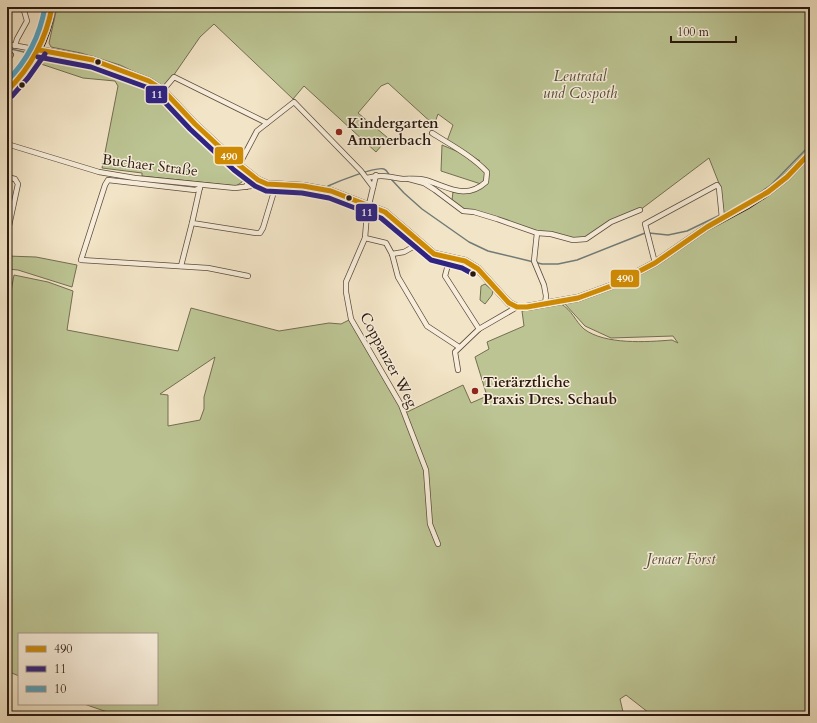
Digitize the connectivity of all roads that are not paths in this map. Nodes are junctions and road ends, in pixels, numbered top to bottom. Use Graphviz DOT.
graph roads {
  1 [pos="23,7"];
  2 [pos="52,7"];
  3 [pos="7,44"];
  4 [pos="15,46"];
  5 [pos="38,50"];
  6 [pos="163,90"];
  7 [pos="7,91"];
  8 [pos="267,123"];
  9 [pos="432,133"];
  10 [pos="7,144"];
  11 [pos="810,153"];
  12 [pos="239,165"];
  13 [pos="251,175"];
  14 [pos="364,175"];
  15 [pos="376,175"];
  16 [pos="7,177"];
  17 [pos="409,179"];
  18 [pos="267,184"];
  19 [pos="276,185"];
  20 [pos="200,186"];
  21 [pos="246,187"];
  22 [pos="373,187"];
  23 [pos="7,204"];
  24 [pos="13,206"];
  25 [pos="370,206"];
  26 [pos="640,210"];
  27 [pos="722,218"];
  28 [pos="192,223"];
  29 [pos="8,228"];
  30 [pos="537,233"];
  31 [pos="7,235"];
  32 [pos="365,238"];
  33 [pos="420,243"];
  34 [pos="392,254"];
  35 [pos="450,258"];
  36 [pos="655,263"];
  37 [pos="181,266"];
  38 [pos="248,276"];
  39 [pos="545,304"];
  40 [pos="517,307"];
  41 [pos="479,329"];
  42 [pos="458,347"];
  43 [pos="458,370"];
  44 [pos="438,544"];
  1 -- 4 [label="street"];
  2 -- 5 [label="main road"];
  3 -- 4 [label="street"];
  4 -- 5 [label="street"];
  5 -- 6 [label="main road"];
  5 -- 7 [label="main road"];
  6 -- 8 [label="street"];
  6 -- 12 [label="main road"];
  8 -- 12 [label="street"];
  8 -- 14 [label="street"];
  9 -- 17 [label="street"];
  10 -- 20 [label="street, Buchaer Straße"];
  11 -- 27 [label="main road"];
  12 -- 13 [label="main road"];
  13 -- 18 [label="main road"];
  13 -- 21 [label="street"];
  14 -- 15 [label="street"];
  14 -- 22 [label="street"];
  15 -- 17 [label="street"];
  15 -- 22 [label="street, Coppanzer Weg"];
  16 -- 24 [label="street"];
  17 -- 30 [label="street"];
  18 -- 19 [label="main road"];
  18 -- 21 [label="street, Buchaer Straße"];
  19 -- 25 [label="main road"];
  19 -- 28 [label="street"];
  20 -- 21 [label="street, Buchaer Straße"];
  20 -- 28 [label="street"];
  20 -- 37 [label="street, Buchaer Straße"];
  22 -- 25 [label="street, Coppanzer Weg"];
  23 -- 24 [label="street"];
  24 -- 29 [label="street"];
  25 -- 32 [label="street, Coppanzer Weg"];
  25 -- 33 [label="main road"];
  26 -- 30 [label="street"];
  27 -- 36 [label="main road"];
  27 -- 36 [label="street"];
  28 -- 37 [label="street"];
  29 -- 31 [label="street"];
  30 -- 39 [label="street"];
  32 -- 34 [label="street"];
  32 -- 44 [label="street, Coppanzer Weg"];
  33 -- 34 [label="street"];
  33 -- 35 [label="main road"];
  34 -- 42 [label="street"];
  35 -- 40 [label="main road"];
  35 -- 41 [label="street"];
  36 -- 39 [label="main road"];
  37 -- 38 [label="street"];
  39 -- 40 [label="main road"];
  40 -- 41 [label="street"];
  41 -- 42 [label="street"];
  42 -- 43 [label="street"];
}
